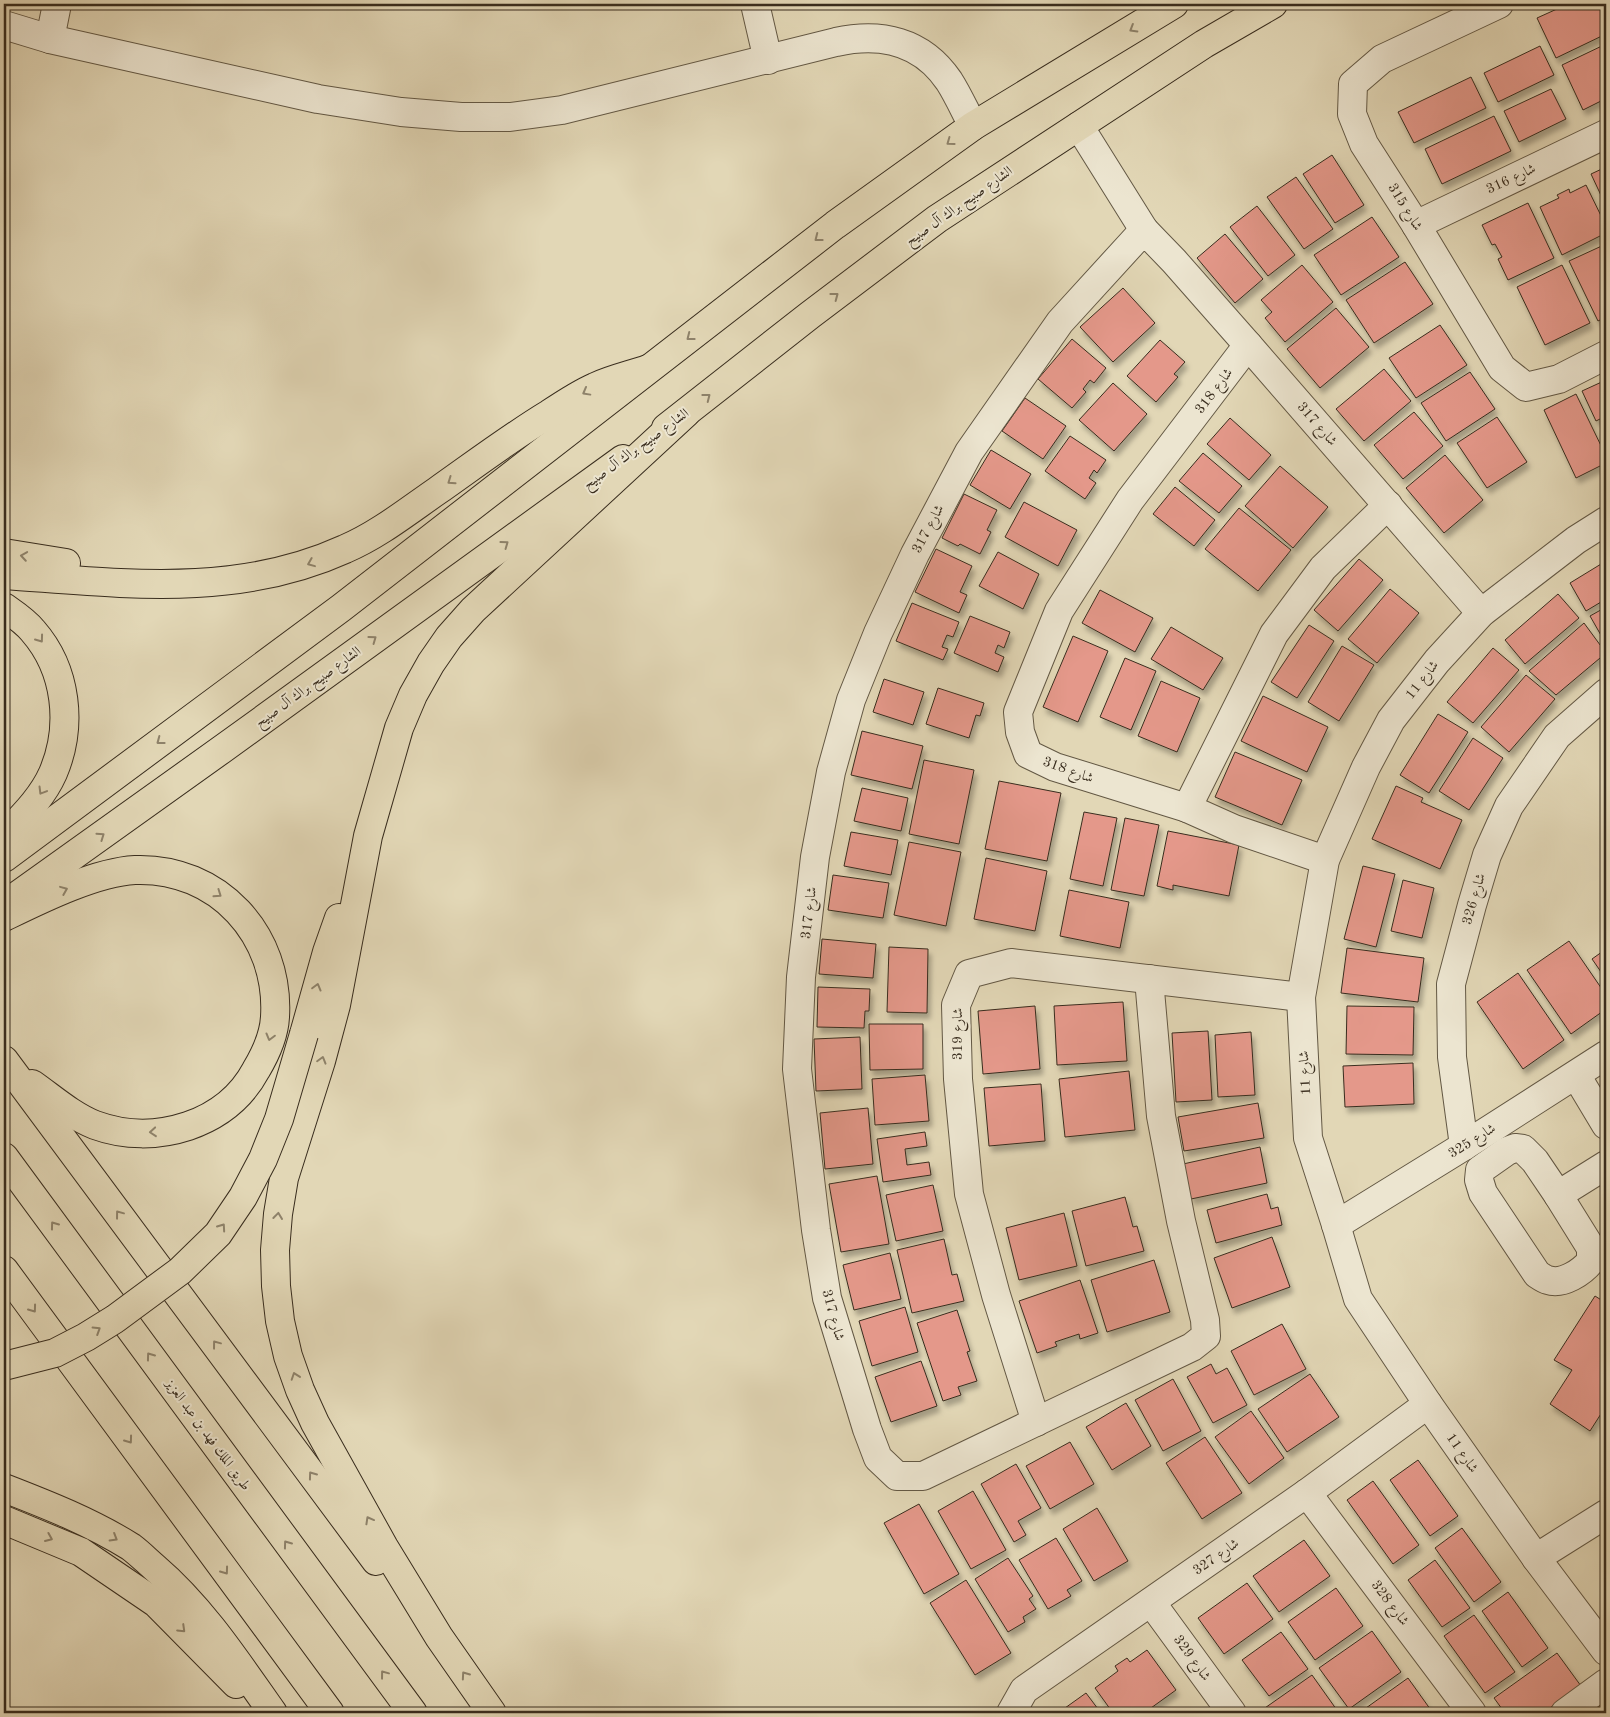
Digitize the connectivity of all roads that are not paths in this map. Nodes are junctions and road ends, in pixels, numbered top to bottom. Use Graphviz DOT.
graph roads {
  1 [pos="57,4"];
  2 [pos="755,4"];
  3 [pos="1174,4"];
  4 [pos="1273,4"];
  5 [pos="1499,4"];
  6 [pos="4,25"];
  7 [pos="50,39"];
  8 [pos="768,60"];
  9 [pos="973,126"];
  10 [pos="1079,126"];
  11 [pos="1606,134"];
  12 [pos="1416,225"];
  13 [pos="1144,230"];
  14 [pos="1248,346"];
  15 [pos="1606,355"];
  16 [pos="648,369"];
  17 [pos="686,413"];
  18 [pos="1388,505"];
  19 [pos="1606,521"];
  20 [pos="4,553"];
  21 [pos="4,575"];
  22 [pos="211,583"];
  23 [pos="4,607"];
  24 [pos="1481,613"];
  25 [pos="1606,693"];
  26 [pos="1187,808"];
  27 [pos="4,836"];
  28 [pos="368,836"];
  29 [pos="4,858"];
  30 [pos="1325,860"];
  31 [pos="4,905"];
  32 [pos="4,917"];
  33 [pos="1149,980"];
  34 [pos="1301,997"];
  35 [pos="1606,1055"];
  36 [pos="7,1064"];
  37 [pos="1576,1075"];
  38 [pos="1606,1125"];
  39 [pos="1464,1146"];
  40 [pos="4,1157"];
  41 [pos="1606,1165"];
  42 [pos="1558,1195"];
  43 [pos="1336,1225"];
  44 [pos="4,1270"];
  45 [pos="4,1366"];
  46 [pos="1428,1404"];
  47 [pos="1036,1422"];
  48 [pos="4,1488"];
  49 [pos="1307,1493"];
  50 [pos="1606,1514"];
  51 [pos="4,1520"];
  52 [pos="1536,1558"];
  53 [pos="1151,1602"];
  54 [pos="439,1638"];
  55 [pos="1606,1651"];
  56 [pos="1606,1683"];
  57 [pos="263,1713"];
  58 [pos="273,1713"];
  59 [pos="330,1713"];
  60 [pos="413,1713"];
  61 [pos="492,1713"];
  62 [pos="1011,1713"];
  63 [pos="1232,1713"];
  64 [pos="1472,1713"];
  65 [pos="1565,1713"];
  1 -- 7 [label="street"];
  2 -- 8 [label="street"];
  3 -- 9 [label="main road, one-way"];
  4 -- 10 [label="main road, الشارع صبيح براك آل صبيح"];
  5 -- 12 [label="street, شارع 315"];
  6 -- 7 [label="street"];
  7 -- 8 [label="street"];
  8 -- 9 [label="street"];
  9 -- 16 [label="main road, one-way"];
  10 -- 13 [label="street"];
  17 -- 10 [label="main road, الشارع صبيح براك آل صبيح, one-way"];
  11 -- 12 [label="street, شارع 316"];
  12 -- 15 [label="street, شارع 315"];
  13 -- 14 [label="street, شارع 317"];
  13 -- 47 [label="street, شارع 317"];
  14 -- 18 [label="street, شارع 317"];
  14 -- 26 [label="street, شارع 318"];
  16 -- 22 [label="main road, one-way"];
  16 -- 29 [label="main road, one-way"];
  17 -- 28 [label="main road"];
  31 -- 17 [label="main road, الشارع صبيح براك آل صبيح, one-way"];
  18 -- 24 [label="street, شارع 317"];
  18 -- 26 [label="street"];
  19 -- 24 [label="street, شارع 11"];
  22 -- 20 [label="main road, one-way"];
  21 -- 22 [label="main road"];
  23 -- 27 [label="main road, one-way"];
  24 -- 30 [label="street, شارع 11"];
  25 -- 39 [label="street, شارع 326"];
  26 -- 30 [label="street, شارع 318"];
  45 -- 28 [label="main road, one-way, bridge"];
  54 -- 28 [label="main road, one-way"];
  30 -- 34 [label="street, شارع 11"];
  32 -- 36 [label="main road, one-way"];
  33 -- 34 [label="street, شارع 319"];
  33 -- 47 [label="street, شارع 317"];
  33 -- 47 [label="street, شارع 319"];
  34 -- 43 [label="street, شارع 11"];
  35 -- 37 [label="street, شارع 325"];
  54 -- 36 [label="main road, one-way"];
  37 -- 38 [label="street"];
  37 -- 39 [label="street, شارع 325"];
  39 -- 43 [label="street, شارع 325"];
  60 -- 40 [label="main road, طريق الملك فهد بن عبد العزيز, one-way"];
  41 -- 42 [label="street"];
  42 -- 42 [label="street"];
  43 -- 46 [label="street, شارع 11"];
  44 -- 59 [label="main road, one-way"];
  46 -- 49 [label="street, شارع 327"];
  46 -- 52 [label="street, شارع 11"];
  48 -- 58 [label="main road, one-way"];
  49 -- 53 [label="street, شارع 327"];
  49 -- 64 [label="street, شارع 328"];
  50 -- 52 [label="street"];
  51 -- 57 [label="main road, one-way"];
  52 -- 55 [label="street, شارع 11"];
  53 -- 62 [label="street, شارع 327"];
  53 -- 63 [label="street, شارع 329"];
  61 -- 54 [label="main road, one-way"];
  56 -- 65 [label="street"];
}
